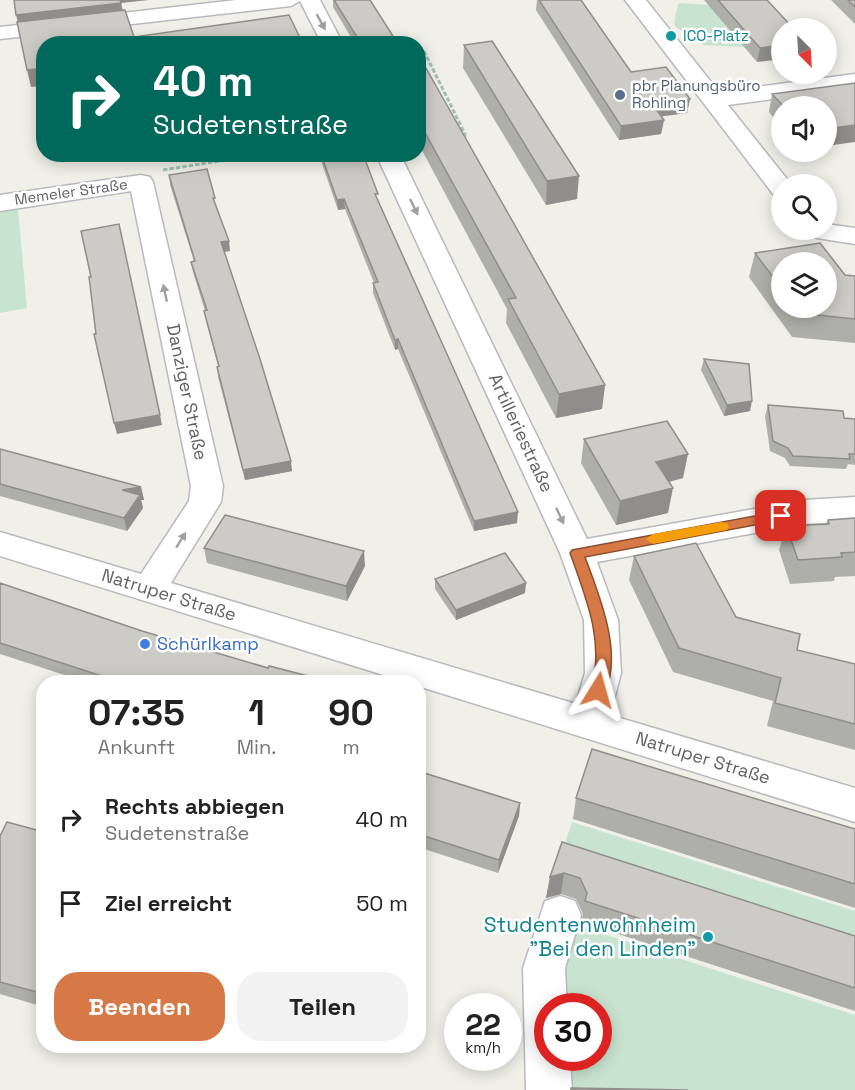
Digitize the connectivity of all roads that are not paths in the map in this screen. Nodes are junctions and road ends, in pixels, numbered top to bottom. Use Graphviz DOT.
graph roads {
  1 [pos="291,0"];
  2 [pos="310,0"];
  3 [pos="635,0"];
  4 [pos="0,33"];
  5 [pos="329,36"];
  6 [pos="855,81"];
  7 [pos="713,100"];
  8 [pos="392,162"];
  9 [pos="771,175"];
  10 [pos="141,182"];
  11 [pos="0,202"];
  12 [pos="837,234"];
  13 [pos="855,236"];
  14 [pos="855,509"];
  15 [pos="0,544"];
  16 [pos="577,553"];
  17 [pos="149,589"];
  18 [pos="589,723"];
  19 [pos="855,805"];
  20 [pos="560,915"];
  21 [pos="549,1090"];
  1 -- 4 [label="street"];
  2 -- 5 [label="street, one-way"];
  3 -- 7 [label="street"];
  6 -- 7 [label="street"];
  7 -- 9 [label="street"];
  8 -- 16 [label="street, Artilleriestraße, one-way"];
  10 -- 11 [label="street, Memeler Straße"];
  17 -- 10 [label="street, Danziger Straße, one-way"];
  12 -- 13 [label="street"];
  14 -- 16 [label="street"];
  15 -- 17 [label="street, Natruper Straße"];
  16 -- 18 [label="street, Artilleriestraße"];
  17 -- 18 [label="street, Natruper Straße"];
  18 -- 19 [label="street, Natruper Straße"];
  20 -- 21 [label="street"];
}
